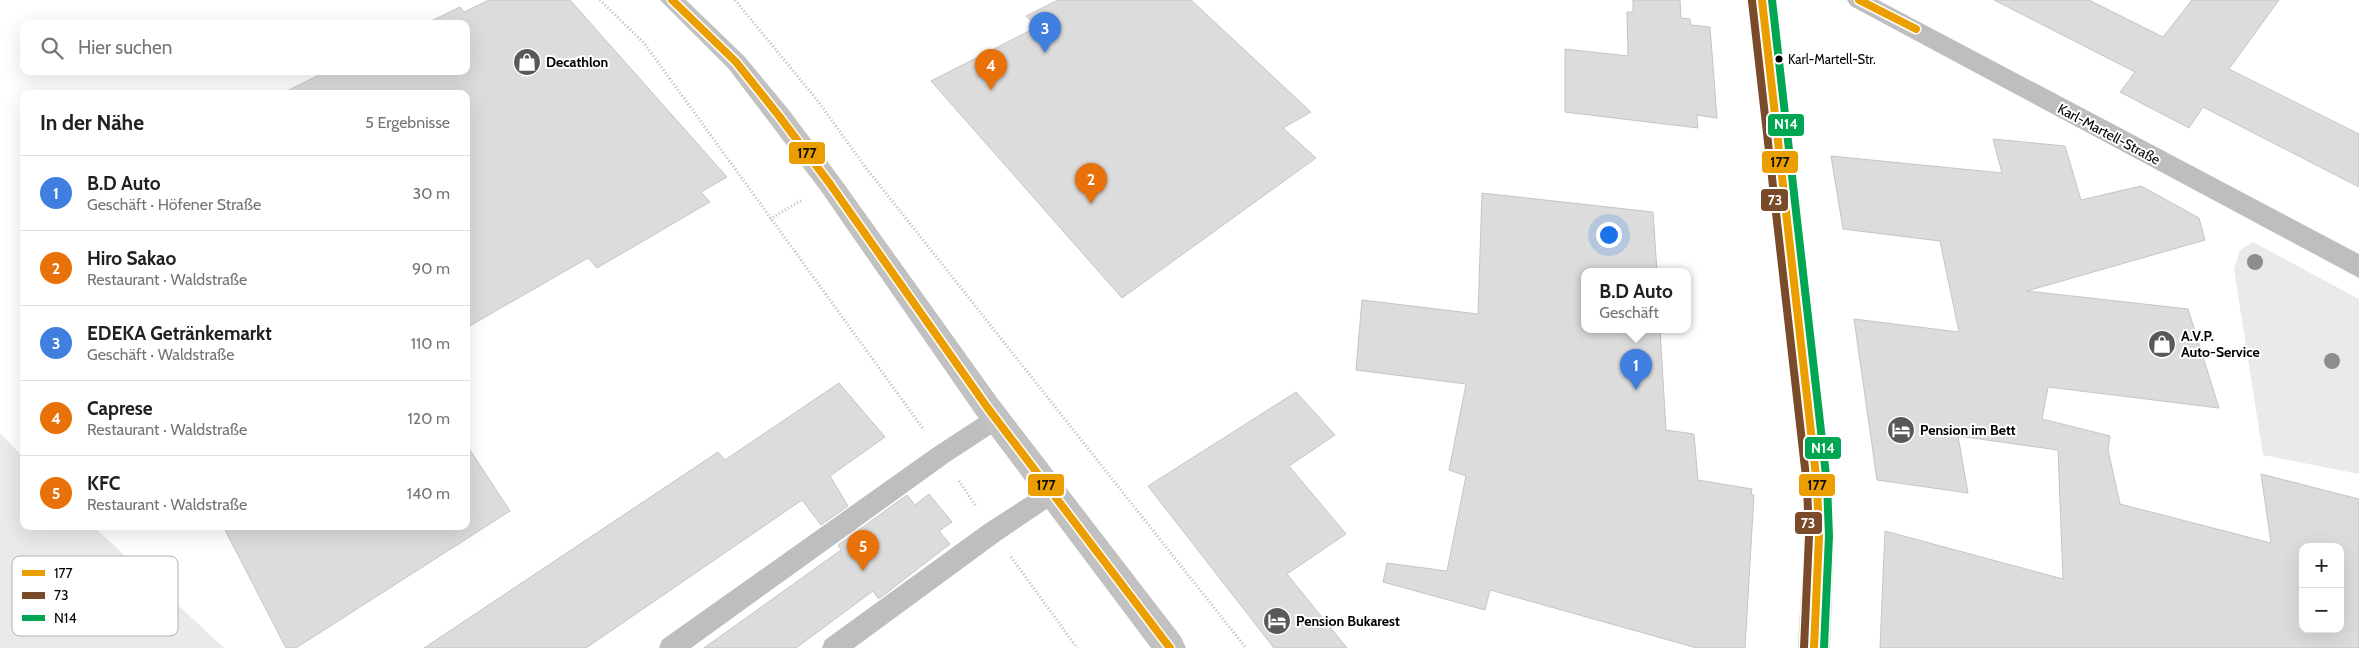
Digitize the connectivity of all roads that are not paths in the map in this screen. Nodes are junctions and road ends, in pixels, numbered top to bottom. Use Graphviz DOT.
graph roads {
  1 [pos="672,0"];
  2 [pos="1762,0"];
  3 [pos="1858,0"];
  4 [pos="2359,267"];
  5 [pos="996,419"];
  6 [pos="1052,493"];
  7 [pos="671,648"];
  8 [pos="834,648"];
  9 [pos="1170,648"];
  10 [pos="1814,648"];
  1 -- 5 [label="street"];
  2 -- 10 [label="street"];
  3 -- 4 [label="street, Karl-Martell-Straße"];
  5 -- 6 [label="street"];
  5 -- 7 [label="lane"];
  6 -- 8 [label="lane"];
  6 -- 9 [label="street"];
}
